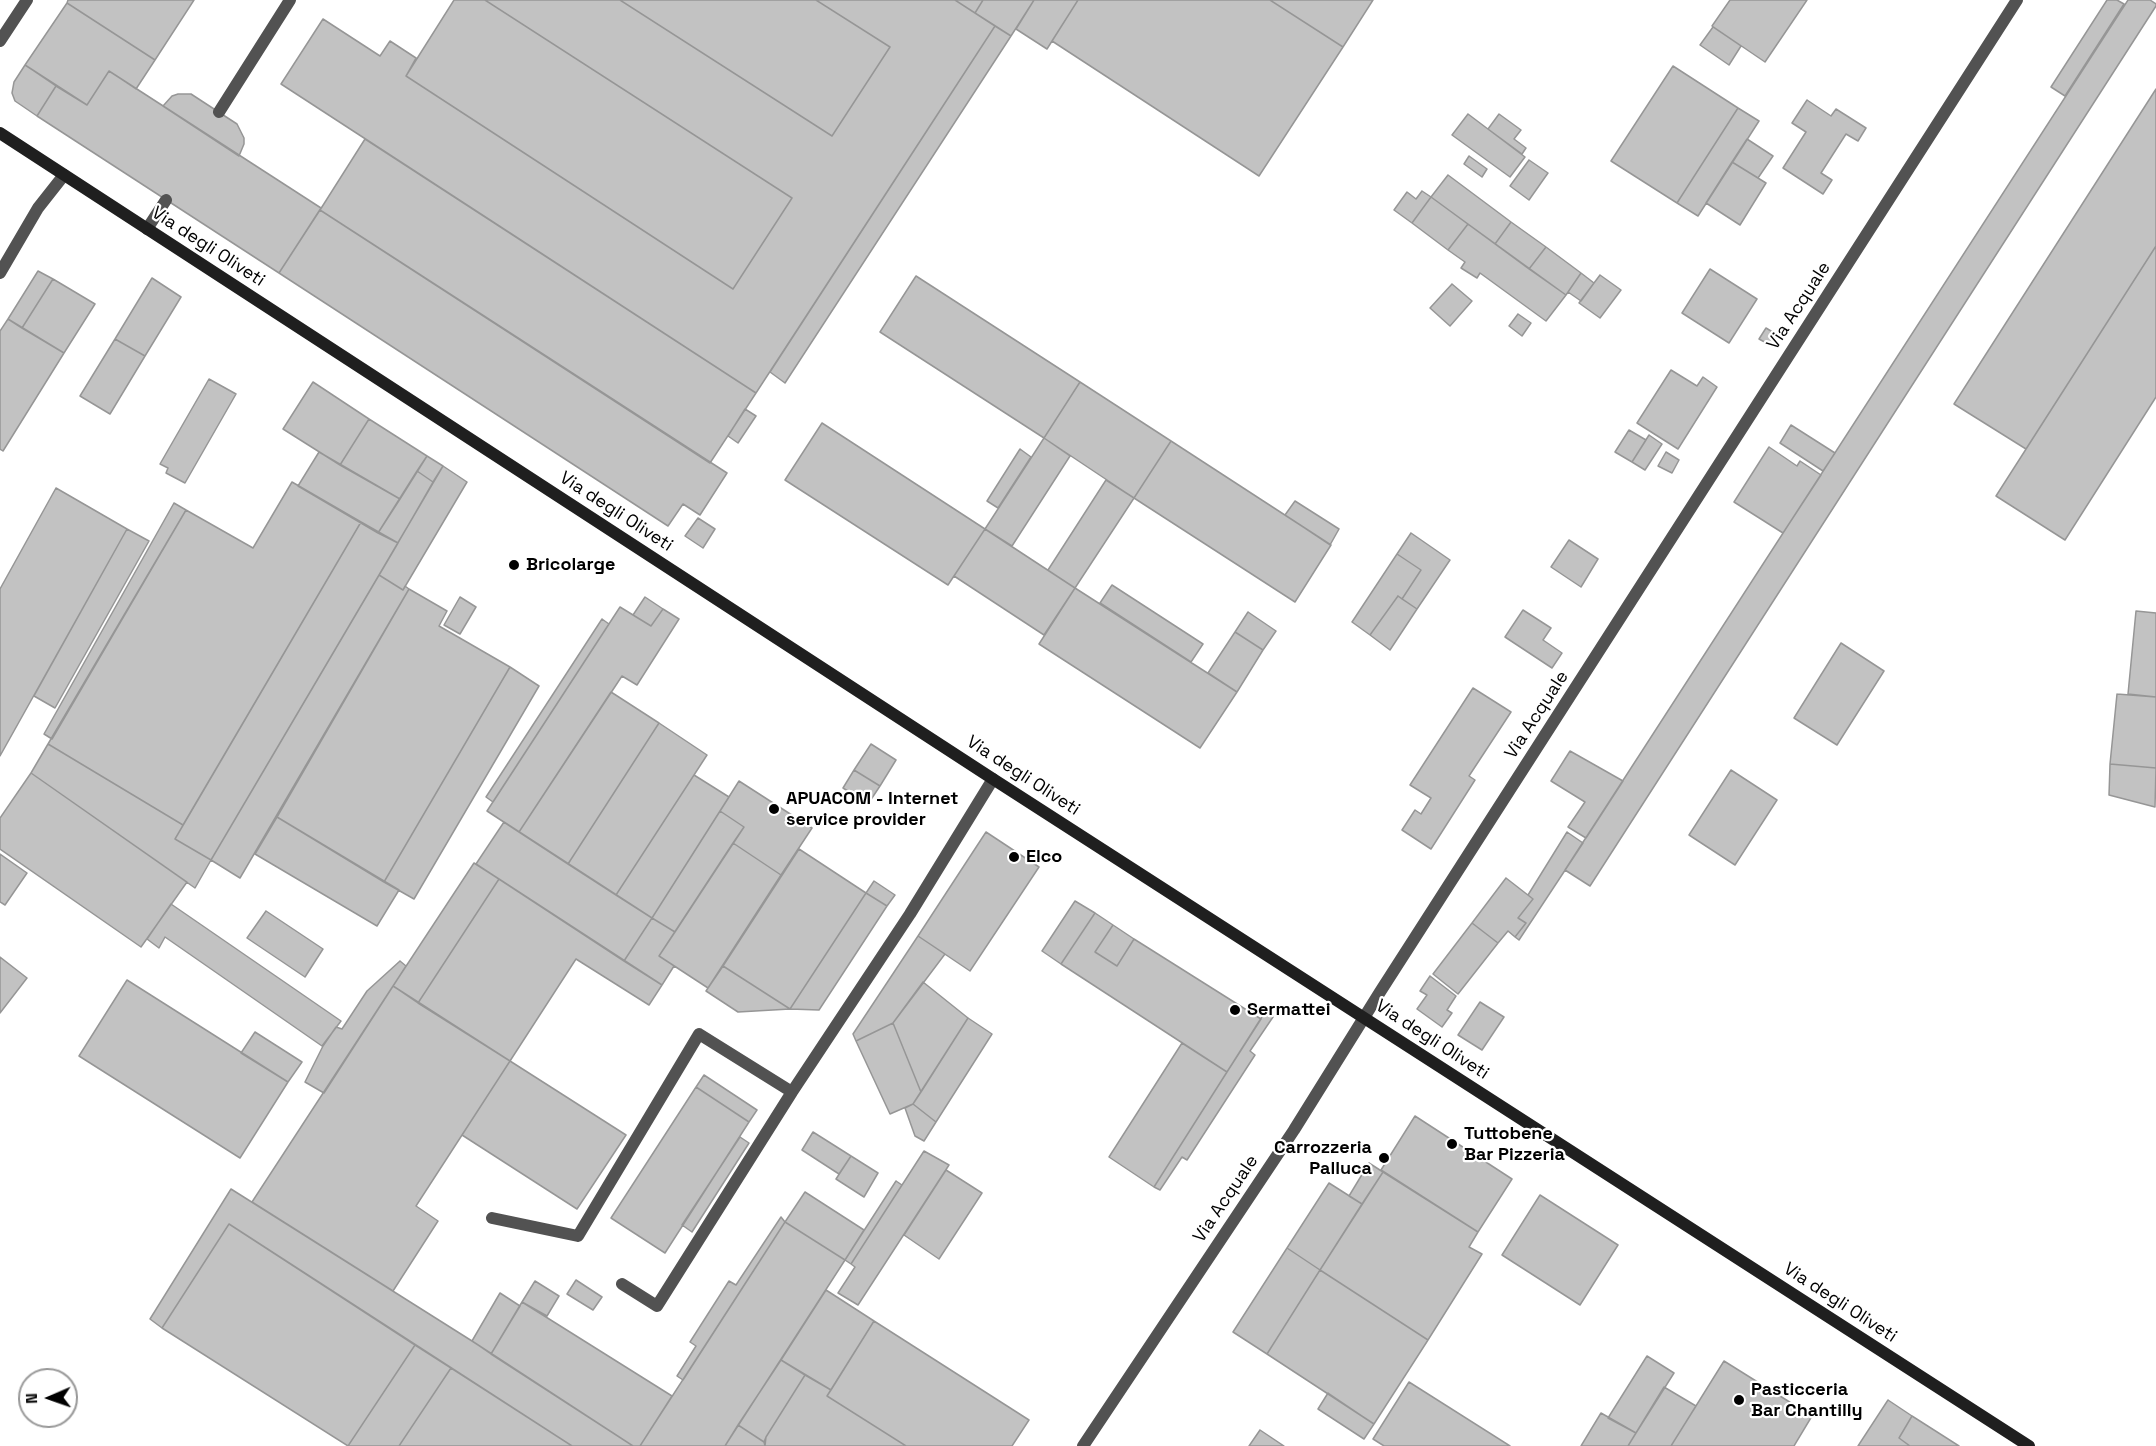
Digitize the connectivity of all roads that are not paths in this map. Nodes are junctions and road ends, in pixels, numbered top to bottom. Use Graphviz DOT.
graph roads {
  1 [pos="27,0"];
  2 [pos="290,0"];
  3 [pos="2017,0"];
  4 [pos="0,41"];
  5 [pos="219,112"];
  6 [pos="0,134"];
  7 [pos="64,175"];
  8 [pos="166,200"];
  9 [pos="147,229"];
  10 [pos="0,273"];
  11 [pos="993,779"];
  12 [pos="1364,1018"];
  13 [pos="792,1092"];
  14 [pos="492,1218"];
  15 [pos="622,1284"];
  16 [pos="1083,1446"];
  17 [pos="2029,1446"];
  1 -- 4 [label="street"];
  2 -- 5 [label="street"];
  3 -- 12 [label="street, Via Acquale"];
  6 -- 7 [label="main road, Via degli Oliveti"];
  7 -- 9 [label="main road, Via degli Oliveti"];
  7 -- 10 [label="street"];
  8 -- 9 [label="street"];
  9 -- 11 [label="main road, Via degli Oliveti"];
  11 -- 12 [label="main road, Via degli Oliveti"];
  11 -- 13 [label="street"];
  12 -- 16 [label="street, Via Acquale"];
  12 -- 17 [label="main road, Via degli Oliveti"];
  13 -- 14 [label="street"];
  13 -- 15 [label="street"];
}
